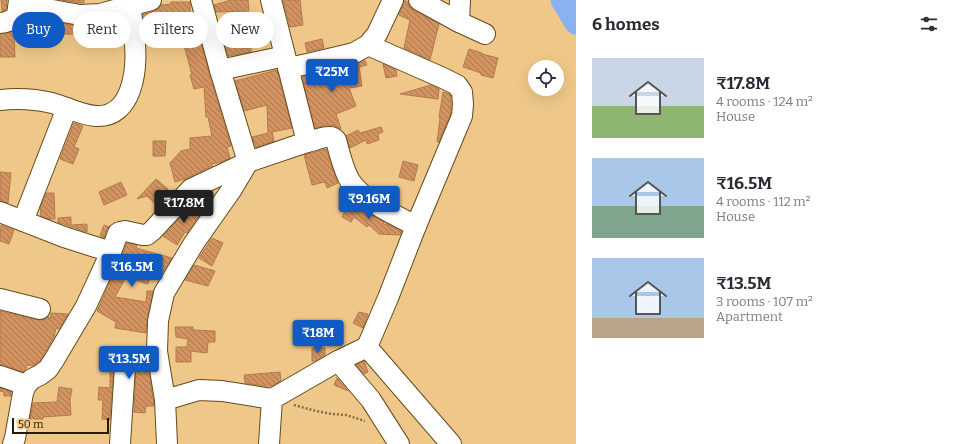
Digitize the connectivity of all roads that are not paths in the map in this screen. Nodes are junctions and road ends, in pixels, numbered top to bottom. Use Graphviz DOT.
graph roads {
  1 [pos="151,0"];
  2 [pos="201,0"];
  3 [pos="271,0"];
  4 [pos="393,0"];
  5 [pos="419,0"];
  6 [pos="460,0"];
  7 [pos="18,2"];
  8 [pos="130,6"];
  9 [pos="459,22"];
  10 [pos="0,23"];
  11 [pos="485,34"];
  12 [pos="368,45"];
  13 [pos="287,62"];
  14 [pos="220,70"];
  15 [pos="0,100"];
  16 [pos="67,108"];
  17 [pos="306,142"];
  18 [pos="248,162"];
  19 [pos="0,212"];
  20 [pos="23,221"];
  21 [pos="416,226"];
  22 [pos="111,252"];
  23 [pos="0,299"];
  24 [pos="40,309"];
  25 [pos="366,347"];
  26 [pos="338,361"];
  27 [pos="125,366"];
  28 [pos="0,376"];
  29 [pos="26,385"];
  30 [pos="272,399"];
  31 [pos="165,400"];
  32 [pos="395,437"];
  33 [pos="13,444"];
  34 [pos="120,444"];
  35 [pos="167,444"];
  36 [pos="269,444"];
  37 [pos="451,444"];
  1 -- 8 [label="street"];
  2 -- 14 [label="street"];
  3 -- 13 [label="street"];
  4 -- 12 [label="street"];
  5 -- 9 [label="street"];
  6 -- 9 [label="street"];
  7 -- 8 [label="street"];
  7 -- 10 [label="street"];
  8 -- 16 [label="street"];
  9 -- 11 [label="street"];
  12 -- 13 [label="street"];
  12 -- 21 [label="street"];
  13 -- 14 [label="street"];
  13 -- 17 [label="street"];
  14 -- 18 [label="street"];
  15 -- 16 [label="street"];
  16 -- 20 [label="street"];
  17 -- 18 [label="street"];
  17 -- 21 [label="street"];
  18 -- 22 [label="street"];
  18 -- 31 [label="street"];
  19 -- 20 [label="street"];
  20 -- 22 [label="street"];
  21 -- 25 [label="street"];
  22 -- 29 [label="street"];
  23 -- 24 [label="street"];
  25 -- 26 [label="street"];
  25 -- 37 [label="street"];
  26 -- 30 [label="street"];
  26 -- 32 [label="street"];
  27 -- 34 [label="street"];
  28 -- 29 [label="street"];
  29 -- 33 [label="street"];
  30 -- 31 [label="street"];
  30 -- 36 [label="street"];
  31 -- 35 [label="street"];
}
